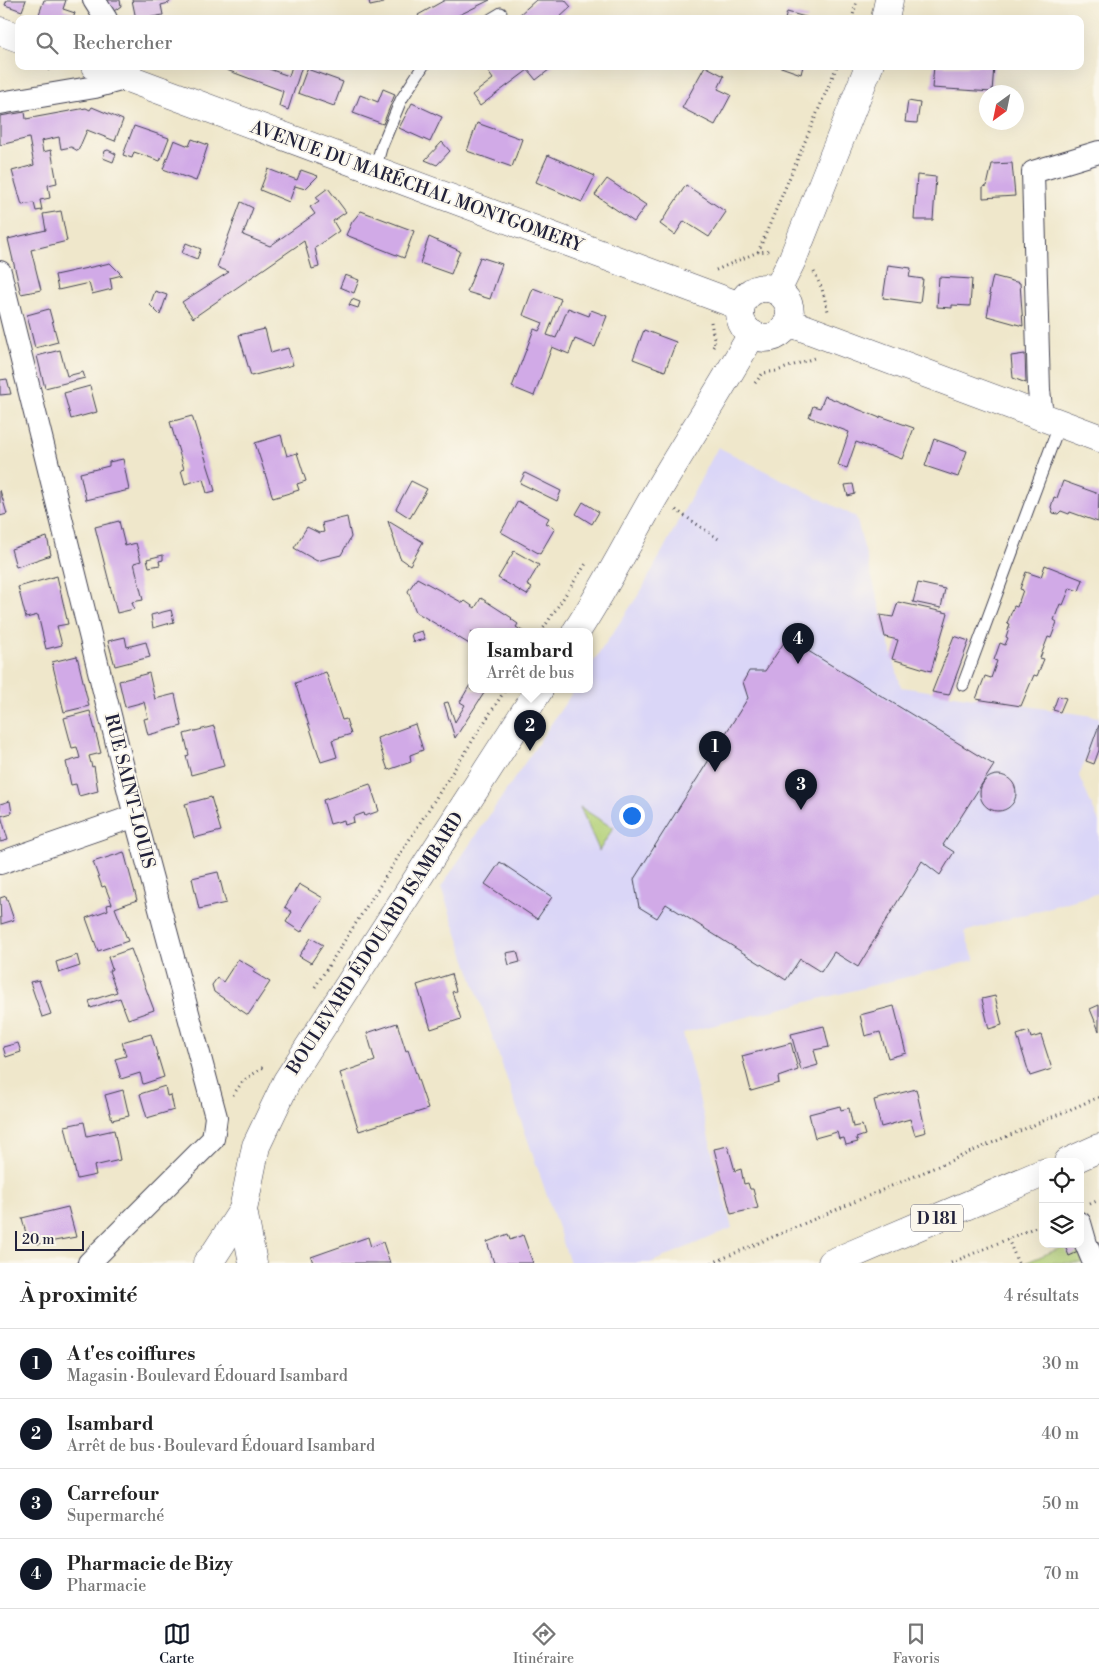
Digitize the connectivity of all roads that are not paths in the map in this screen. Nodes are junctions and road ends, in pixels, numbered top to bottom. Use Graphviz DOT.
graph roads {
  1 [pos="94,0"];
  2 [pos="890,0"];
  3 [pos="103,15"];
  4 [pos="885,15"];
  5 [pos="0,31"];
  6 [pos="15,37"];
  7 [pos="420,70"];
  8 [pos="867,70"];
  9 [pos="130,72"];
  10 [pos="0,103"];
  11 [pos="1099,152"];
  12 [pos="375,170"];
  13 [pos="0,272"];
  14 [pos="777,291"];
  15 [pos="740,306"];
  16 [pos="788,322"];
  17 [pos="752,334"];
  18 [pos="1051,419"];
  19 [pos="1099,438"];
  20 [pos="579,628"];
  21 [pos="963,685"];
  22 [pos="537,693"];
  23 [pos="135,816"];
  24 [pos="0,863"];
  25 [pos="1099,1148"];
  26 [pos="1077,1158"];
  27 [pos="1039,1175"];
  28 [pos="243,1210"];
  29 [pos="1084,1234"];
  30 [pos="89,1263"];
  31 [pos="207,1263"];
  32 [pos="253,1263"];
  33 [pos="832,1263"];
  34 [pos="1094,1263"];
  1 -- 3 [label="street"];
  2 -- 4 [label="main road"];
  5 -- 6 [label="main road"];
  7 -- 12 [label="lane"];
  8 -- 14 [label="main road"];
  9 -- 10 [label="street"];
  9 -- 12 [label="main road, AVENUE DU MARÉCHAL MONTGOMERY"];
  11 -- 18 [label="street"];
  12 -- 15 [label="main road, AVENUE DU MARÉCHAL MONTGOMERY"];
  13 -- 23 [label="street, RUE SAINT-LOUIS"];
  14 -- 15 [label="main road"];
  14 -- 16 [label="main road"];
  15 -- 17 [label="main road"];
  16 -- 17 [label="main road"];
  16 -- 18 [label="main road"];
  17 -- 20 [label="main road"];
  18 -- 19 [label="main road"];
  18 -- 21 [label="lane"];
  22 -- 28 [label="main road, BOULEVARD ÉDOUARD ISAMBARD"];
  23 -- 24 [label="street"];
  23 -- 30 [label="street, RUE SAINT-LOUIS"];
  25 -- 26 [label="main road"];
  27 -- 33 [label="main road, D 181"];
  28 -- 31 [label="main road, BOULEVARD ÉDOUARD ISAMBARD"];
  28 -- 32 [label="main road, BOULEVARD ÉDOUARD ISAMBARD"];
  29 -- 34 [label="street"];
}
